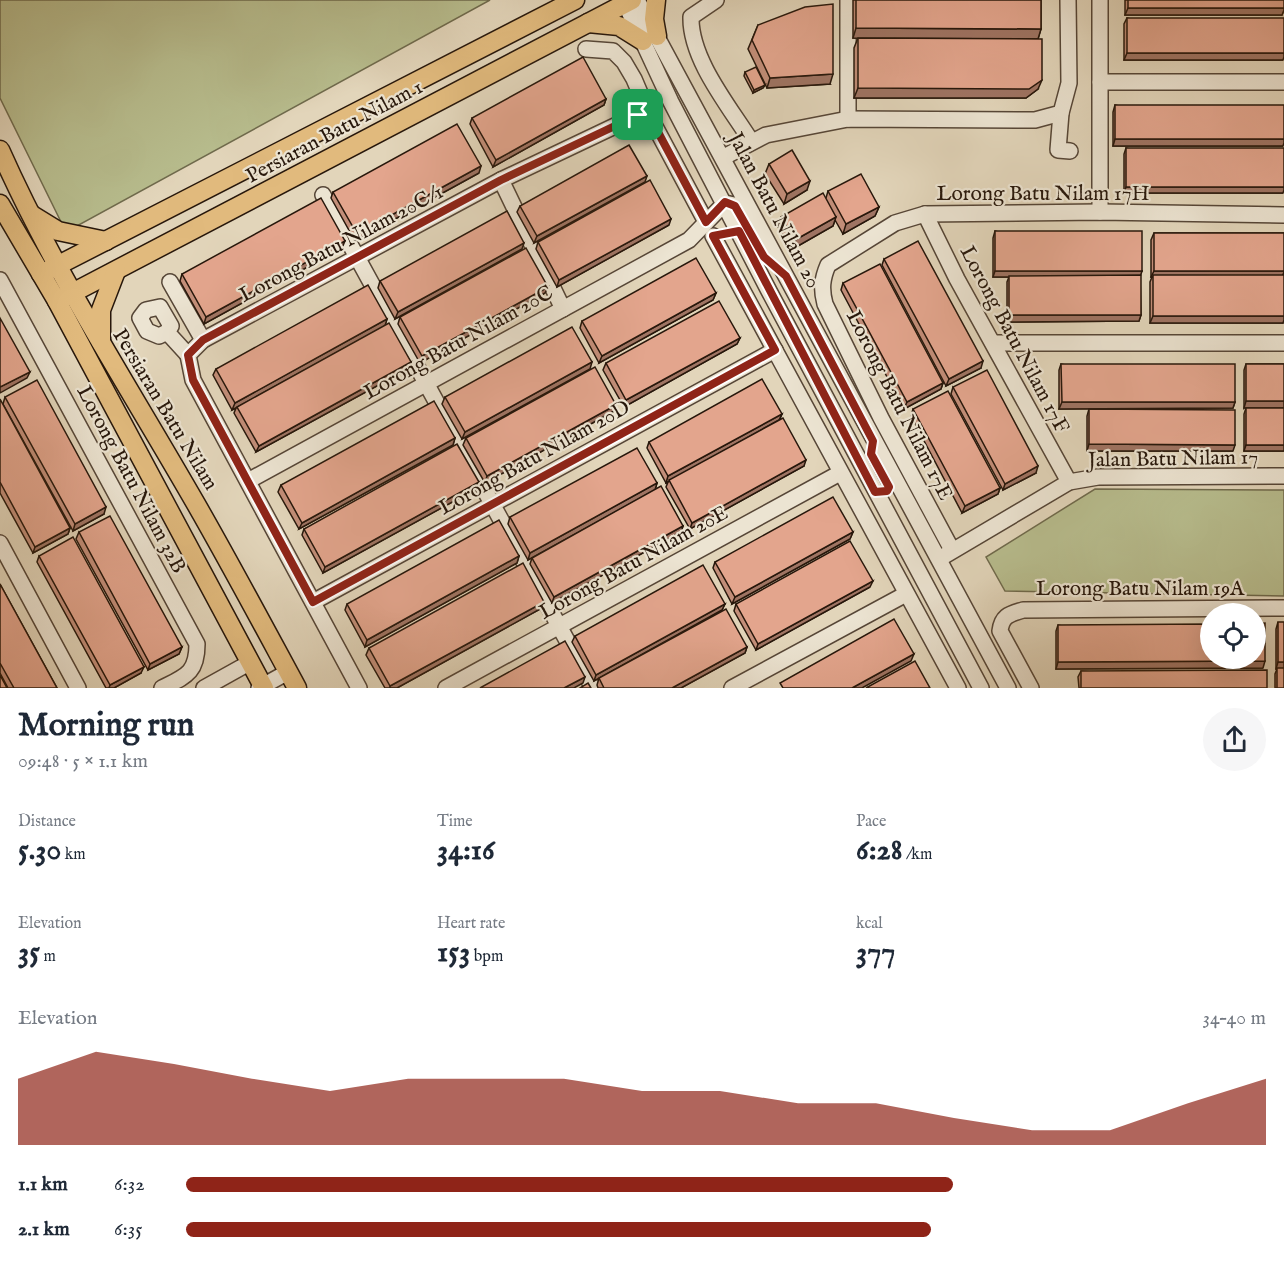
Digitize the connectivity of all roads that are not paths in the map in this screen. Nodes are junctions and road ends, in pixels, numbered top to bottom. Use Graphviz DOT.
graph roads {
  1 [pos="586,0"];
  2 [pos="656,0"];
  3 [pos="716,0"];
  4 [pos="848,0"];
  5 [pos="1068,0"];
  6 [pos="1100,0"];
  7 [pos="630,1"];
  8 [pos="569,3"];
  9 [pos="588,23"];
  10 [pos="650,39"];
  11 [pos="586,50"];
  12 [pos="1100,82"];
  13 [pos="1284,82"];
  14 [pos="1061,113"];
  15 [pos="648,117"];
  16 [pos="848,119"];
  17 [pos="751,141"];
  18 [pos="0,150"];
  19 [pos="1070,151"];
  20 [pos="724,157"];
  21 [pos="501,180"];
  22 [pos="323,195"];
  23 [pos="725,202"];
  24 [pos="0,204"];
  25 [pos="1100,212"];
  26 [pos="28,213"];
  27 [pos="926,214"];
  28 [pos="1284,215"];
  29 [pos="709,229"];
  30 [pos="739,231"];
  31 [pos="107,241"];
  32 [pos="358,258"];
  33 [pos="49,269"];
  34 [pos="116,271"];
  35 [pos="786,276"];
  36 [pos="823,276"];
  37 [pos="0,279"];
  38 [pos="170,282"];
  39 [pos="64,296"];
  40 [pos="563,309"];
  41 [pos="167,332"];
  42 [pos="203,340"];
  43 [pos="993,343"];
  44 [pos="1284,343"];
  45 [pos="101,344"];
  46 [pos="775,350"];
  47 [pos="188,355"];
  48 [pos="426,384"];
  49 [pos="873,441"];
  50 [pos="840,473"];
  51 [pos="1284,476"];
  52 [pos="248,481"];
  53 [pos="1069,483"];
  54 [pos="875,492"];
  55 [pos="492,503"];
  56 [pos="0,543"];
  57 [pos="946,554"];
  58 [pos="906,594"];
  59 [pos="313,602"];
  60 [pos="1284,608"];
  61 [pos="560,626"];
  62 [pos="249,663"];
  63 [pos="293,680"];
  64 [pos="262,687"];
  65 [pos="78,688"];
  66 [pos="162,688"];
  67 [pos="204,688"];
  68 [pos="359,688"];
  69 [pos="446,688"];
  70 [pos="593,688"];
  71 [pos="732,688"];
  72 [pos="958,688"];
  73 [pos="981,688"];
  74 [pos="1008,688"];
  75 [pos="1032,688"];
  1 -- 8 [label="main road, Persiaran Batu Nilam 1"];
  2 -- 10 [label="main road"];
  3 -- 17 [label="street"];
  4 -- 16 [label="street"];
  5 -- 14 [label="street"];
  6 -- 12 [label="street"];
  7 -- 9 [label="main road, Persiaran Batu Nilam 1"];
  7 -- 10 [label="street, Jalan Batu Nilam 20"];
  8 -- 31 [label="main road, Persiaran Batu Nilam 1"];
  9 -- 10 [label="main road"];
  9 -- 34 [label="main road, Persiaran Batu Nilam 1"];
  10 -- 20 [label="street, Jalan Batu Nilam 20"];
  10 -- 23 [label="street, Jalan Batu Nilam 20"];
  11 -- 15 [label="street"];
  12 -- 13 [label="street"];
  12 -- 25 [label="street"];
  14 -- 16 [label="street"];
  14 -- 19 [label="street"];
  15 -- 21 [label="street, Lorong Batu Nilam 20C/1"];
  15 -- 29 [label="street"];
  16 -- 17 [label="street"];
  17 -- 20 [label="street"];
  18 -- 26 [label="main road, Persiaran Batu Nilam"];
  20 -- 35 [label="street, Jalan Batu Nilam 20"];
  21 -- 32 [label="street, Lorong Batu Nilam 20C/1"];
  21 -- 40 [label="street"];
  22 -- 32 [label="street"];
  23 -- 29 [label="street, Lorong Batu Nilam 20C"];
  23 -- 30 [label="street, Jalan Batu Nilam 20"];
  23 -- 35 [label="street"];
  24 -- 33 [label="main road, Persiaran Batu Nilam"];
  25 -- 27 [label="street, Lorong Batu Nilam 17H"];
  25 -- 28 [label="street, Lorong Batu Nilam 17H"];
  26 -- 31 [label="main road"];
  26 -- 33 [label="main road, Persiaran Batu Nilam"];
  27 -- 36 [label="street, Lorong Batu Nilam 17H"];
  27 -- 43 [label="street, Lorong Batu Nilam 17F"];
  29 -- 30 [label="street"];
  29 -- 40 [label="street, Lorong Batu Nilam 20C"];
  29 -- 46 [label="street"];
  30 -- 54 [label="street, Jalan Batu Nilam 20"];
  31 -- 33 [label="main road, Persiaran Batu Nilam 1"];
  32 -- 42 [label="street, Lorong Batu Nilam 20C/1"];
  32 -- 48 [label="street"];
  33 -- 39 [label="main road, Persiaran Batu Nilam"];
  34 -- 39 [label="main road, Persiaran Batu Nilam 1"];
  34 -- 45 [label="main road"];
  35 -- 49 [label="street, Jalan Batu Nilam 20"];
  36 -- 57 [label="street, Lorong Batu Nilam 17E"];
  37 -- 66 [label="street, Lorong Batu Nilam 32B"];
  38 -- 42 [label="street"];
  39 -- 45 [label="main road, Persiaran Batu Nilam"];
  39 -- 62 [label="main road, Persiaran Batu Nilam"];
  40 -- 48 [label="street, Lorong Batu Nilam 20C"];
  41 -- 47 [label="street"];
  42 -- 47 [label="street, Lorong Batu Nilam 20C/1"];
  43 -- 44 [label="street"];
  43 -- 53 [label="street, Lorong Batu Nilam 17F"];
  45 -- 63 [label="main road, Persiaran Batu Nilam"];
  46 -- 50 [label="street"];
  46 -- 55 [label="street, Lorong Batu Nilam 20D"];
  47 -- 52 [label="street"];
  48 -- 52 [label="street, Lorong Batu Nilam 20C"];
  48 -- 55 [label="street"];
  49 -- 54 [label="street, Jalan Batu Nilam 20"];
  49 -- 57 [label="street, Jalan Batu Nilam 20"];
  50 -- 58 [label="street"];
  50 -- 61 [label="street, Lorong Batu Nilam 20E"];
  51 -- 53 [label="street, Jalan Batu Nilam 17"];
  52 -- 59 [label="street"];
  53 -- 57 [label="street, Jalan Batu Nilam 17"];
  54 -- 73 [label="street, Jalan Batu Nilam 20"];
  55 -- 59 [label="street, Lorong Batu Nilam 20D"];
  55 -- 61 [label="street"];
  56 -- 65 [label="street"];
  57 -- 74 [label="street, Jalan Batu Nilam 20"];
  58 -- 71 [label="street"];
  58 -- 72 [label="street"];
  59 -- 68 [label="street"];
  60 -- 75 [label="street, Lorong Batu Nilam 19A"];
  61 -- 69 [label="street, Lorong Batu Nilam 20E"];
  61 -- 70 [label="street"];
  62 -- 64 [label="main road, Persiaran Batu Nilam"];
  62 -- 67 [label="street"];
  63 -- 64 [label="street"];
}
